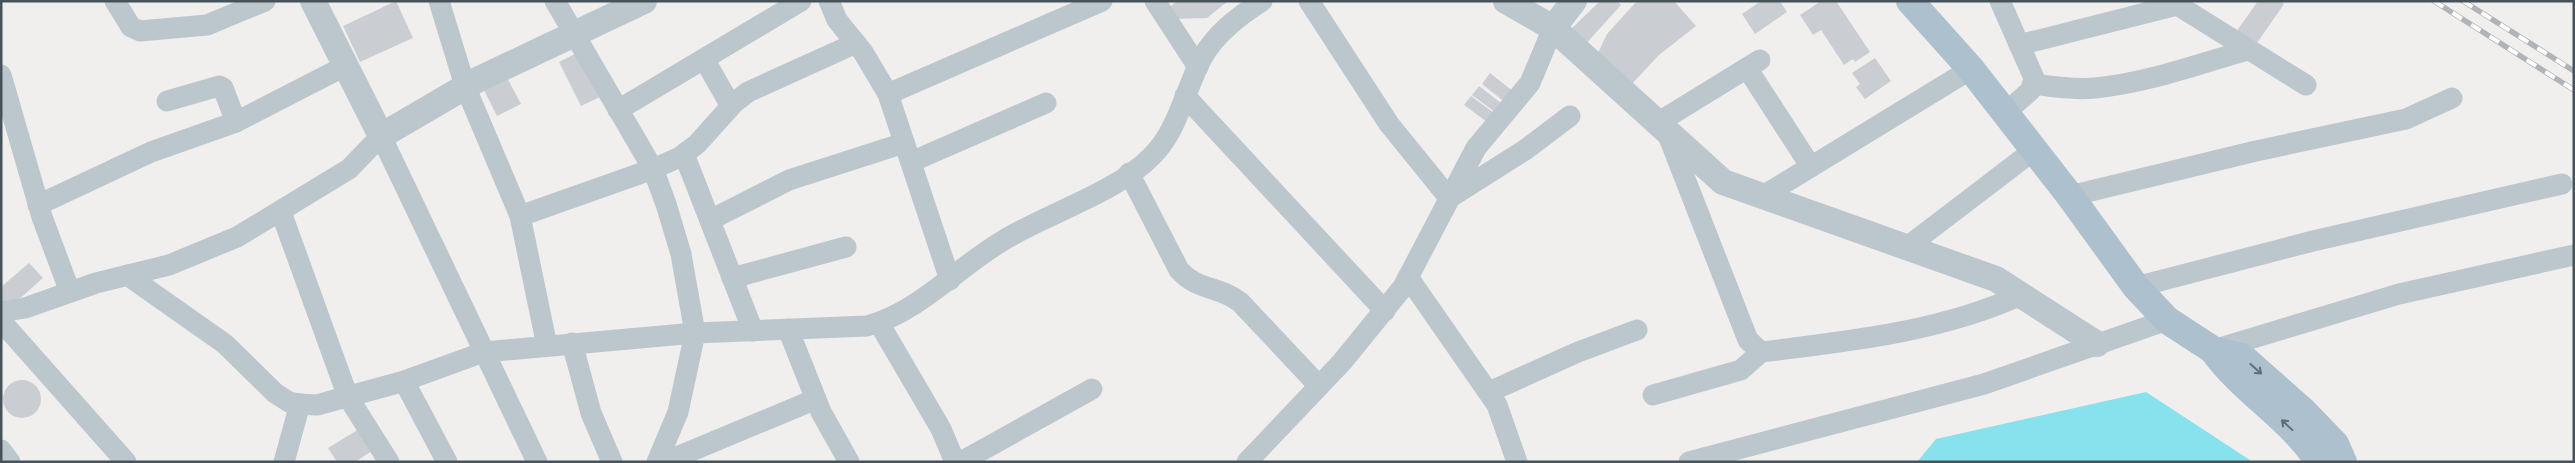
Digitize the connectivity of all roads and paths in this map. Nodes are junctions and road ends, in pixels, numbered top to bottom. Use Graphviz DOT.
graph roads {
  1 [pos="115,1"];
  2 [pos="264,1"];
  3 [pos="313,1"];
  4 [pos="439,1"];
  5 [pos="555,1"];
  6 [pos="644,1"];
  7 [pos="801,1"];
  8 [pos="829,1"];
  9 [pos="1102,1"];
  10 [pos="1155,1"];
  11 [pos="1262,1"];
  12 [pos="1309,1"];
  13 [pos="1506,1"];
  14 [pos="1574,1"];
  15 [pos="1910,1"];
  16 [pos="2000,1"];
  17 [pos="2174,3"];
  18 [pos="1067,8"];
  19 [pos="1552,28"];
  20 [pos="573,35"];
  21 [pos="856,43"];
  22 [pos="2019,45"];
  23 [pos="2248,50"];
  24 [pos="704,59"];
  25 [pos="345,66"];
  26 [pos="1198,67"];
  27 [pos="1971,69"];
  28 [pos="1,74"];
  29 [pos="2034,84"];
  30 [pos="2306,85"];
  31 [pos="465,86"];
  32 [pos="888,94"];
  33 [pos="1185,96"];
  34 [pos="2452,98"];
  35 [pos="167,101"];
  36 [pos="1046,103"];
  37 [pos="731,106"];
  38 [pos="618,110"];
  39 [pos="2005,113"];
  40 [pos="1570,116"];
  41 [pos="236,122"];
  42 [pos="1662,125"];
  43 [pos="381,136"];
  44 [pos="2034,150"];
  45 [pos="907,153"];
  46 [pos="684,154"];
  47 [pos="1811,167"];
  48 [pos="653,169"];
  49 [pos="1129,173"];
  50 [pos="2562,184"];
  51 [pos="1764,196"];
  52 [pos="2070,196"];
  53 [pos="1449,198"];
  54 [pos="38,205"];
  55 [pos="281,212"];
  56 [pos="520,216"];
  57 [pos="710,220"];
  58 [pos="846,247"];
  59 [pos="1907,247"];
  60 [pos="2574,255"];
  61 [pos="127,275"];
  62 [pos="1408,277"];
  63 [pos="732,278"];
  64 [pos="950,280"];
  65 [pos="2136,286"];
  66 [pos="70,292"];
  67 [pos="2021,295"];
  68 [pos="1385,311"];
  69 [pos="1,312"];
  70 [pos="2167,320"];
  71 [pos="1,321"];
  72 [pos="878,323"];
  73 [pos="788,329"];
  74 [pos="1637,330"];
  75 [pos="753,331"];
  76 [pos="695,333"];
  77 [pos="572,343"];
  78 [pos="2097,344"];
  79 [pos="547,346"];
  80 [pos="2213,350"];
  81 [pos="484,352"];
  82 [pos="1761,352"];
  83 [pos="404,381"];
  84 [pos="1319,386"];
  85 [pos="1092,389"];
  86 [pos="1489,392"];
  87 [pos="1653,395"];
  88 [pos="348,397"];
  89 [pos="816,399"];
  90 [pos="300,404"];
  91 [pos="1,450"];
  92 [pos="955,461"];
  93 [pos="10,462"];
  94 [pos="126,462"];
  95 [pos="284,462"];
  96 [pos="389,462"];
  97 [pos="448,462"];
  98 [pos="537,462"];
  99 [pos="612,462"];
  100 [pos="658,462"];
  101 [pos="665,462"];
  102 [pos="849,462"];
  103 [pos="1247,462"];
  104 [pos="1517,462"];
  105 [pos="1689,462"];
  106 [pos="2319,462"];
  107 [pos="2343,462"];
  1 -- 2 [label="street"];
  3 -- 25 [label="street"];
  4 -- 31 [label="street"];
  5 -- 20 [label="street"];
  6 -- 20 [label="street"];
  7 -- 24 [label="street"];
  8 -- 21 [label="street"];
  9 -- 18 [label="street"];
  10 -- 26 [label="street"];
  11 -- 26 [label="street"];
  12 -- 53 [label="street"];
  13 -- 19 [label="street"];
  14 -- 19 [label="street"];
  15 -- 27 [label="main road"];
  16 -- 22 [label="street"];
  17 -- 22 [label="street"];
  17 -- 23 [label="street"];
  18 -- 32 [label="street"];
  19 -- 42 [label="street"];
  19 -- 53 [label="street"];
  20 -- 31 [label="street"];
  20 -- 38 [label="street"];
  21 -- 32 [label="street"];
  21 -- 37 [label="street"];
  22 -- 29 [label="street"];
  23 -- 29 [label="street"];
  23 -- 30 [label="street"];
  24 -- 37 [label="street"];
  24 -- 38 [label="street"];
  25 -- 41 [label="street"];
  25 -- 43 [label="street"];
  26 -- 33 [label="street"];
  27 -- 39 [label="main road"];
  27 -- 47 [label="street"];
  28 -- 54 [label="street"];
  29 -- 39 [label="street"];
  31 -- 43 [label="street"];
  31 -- 56 [label="street"];
  32 -- 45 [label="street"];
  33 -- 49 [label="street"];
  33 -- 68 [label="street"];
  34 -- 52 [label="street"];
  35 -- 41 [label="street"];
  36 -- 45 [label="street"];
  37 -- 46 [label="street"];
  38 -- 48 [label="street"];
  39 -- 44 [label="main road"];
  40 -- 53 [label="street"];
  41 -- 54 [label="street"];
  42 -- 47 [label="street"];
  42 -- 51 [label="street"];
  42 -- 82 [label="street"];
  43 -- 55 [label="street"];
  43 -- 81 [label="street"];
  44 -- 52 [label="main road"];
  44 -- 59 [label="street"];
  45 -- 57 [label="street"];
  45 -- 64 [label="street"];
  46 -- 48 [label="street"];
  46 -- 57 [label="street"];
  47 -- 51 [label="street"];
  48 -- 56 [label="street"];
  48 -- 76 [label="street"];
  49 -- 64 [label="street"];
  49 -- 84 [label="street"];
  50 -- 65 [label="street"];
  51 -- 59 [label="street"];
  52 -- 65 [label="main road"];
  53 -- 62 [label="street"];
  54 -- 66 [label="street"];
  55 -- 61 [label="street"];
  55 -- 88 [label="street"];
  56 -- 79 [label="street"];
  57 -- 63 [label="street"];
  58 -- 63 [label="street"];
  59 -- 67 [label="street"];
  60 -- 80 [label="street"];
  61 -- 66 [label="street"];
  61 -- 90 [label="street"];
  62 -- 68 [label="street"];
  62 -- 86 [label="street"];
  63 -- 75 [label="street"];
  64 -- 72 [label="street"];
  65 -- 70 [label="main road"];
  66 -- 69 [label="street"];
  67 -- 78 [label="street"];
  67 -- 82 [label="street"];
  68 -- 84 [label="street"];
  70 -- 78 [label="street"];
  70 -- 80 [label="main road"];
  71 -- 94 [label="street"];
  72 -- 73 [label="street"];
  72 -- 92 [label="street"];
  73 -- 75 [label="street"];
  73 -- 89 [label="street"];
  74 -- 86 [label="street"];
  75 -- 76 [label="street"];
  76 -- 77 [label="street"];
  76 -- 100 [label="street"];
  77 -- 79 [label="street"];
  77 -- 99 [label="street"];
  78 -- 105 [label="street"];
  79 -- 81 [label="street"];
  106 -- 80 [label="main road, one-way"];
  80 -- 107 [label="main road, one-way"];
  81 -- 83 [label="street"];
  81 -- 98 [label="street"];
  82 -- 87 [label="street"];
  83 -- 88 [label="street"];
  83 -- 97 [label="street"];
  84 -- 103 [label="street"];
  85 -- 92 [label="street"];
  86 -- 104 [label="street"];
  88 -- 90 [label="street"];
  88 -- 96 [label="street"];
  89 -- 101 [label="street"];
  89 -- 102 [label="street"];
  90 -- 95 [label="street"];
  91 -- 93 [label="street"];
}
